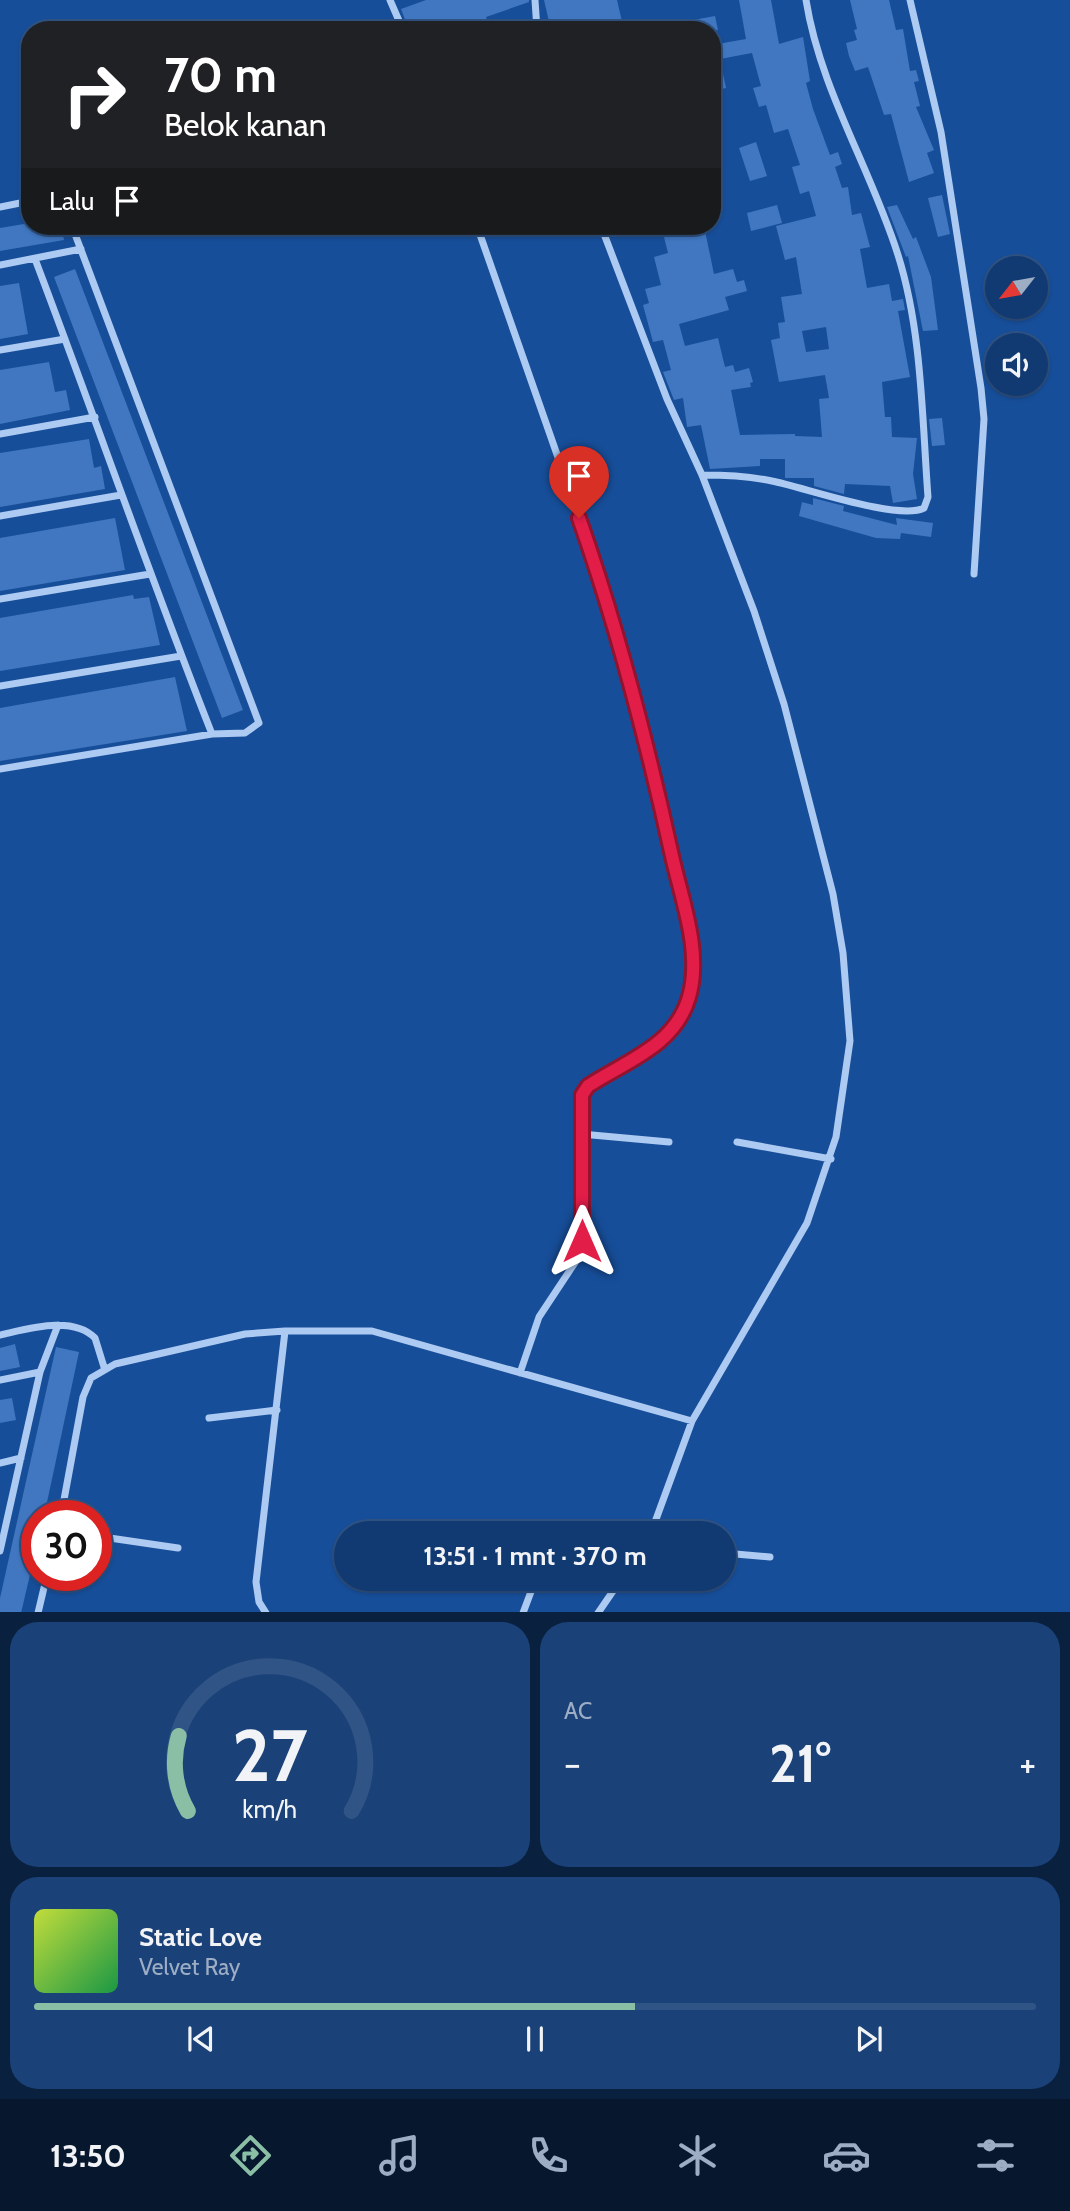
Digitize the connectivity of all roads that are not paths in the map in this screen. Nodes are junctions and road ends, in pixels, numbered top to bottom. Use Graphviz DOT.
graph roads {
  1 [pos="390,0"];
  2 [pos="535,0"];
  3 [pos="806,0"];
  4 [pos="910,0"];
  5 [pos="399,21"];
  6 [pos="536,21"];
  7 [pos="21,203"];
  8 [pos="0,207"];
  9 [pos="75,235"];
  10 [pos="480,235"];
  11 [pos="604,235"];
  12 [pos="81,250"];
  13 [pos="35,259"];
  14 [pos="0,265"];
  15 [pos="65,339"];
  16 [pos="0,350"];
  17 [pos="95,417"];
  18 [pos="0,434"];
  19 [pos="702,475"];
  20 [pos="121,495"];
  21 [pos="0,516"];
  22 [pos="150,574"];
  23 [pos="974,574"];
  24 [pos="0,599"];
  25 [pos="181,656"];
  26 [pos="0,686"];
  27 [pos="212,734"];
  28 [pos="0,769"];
  29 [pos="581,1134"];
  30 [pos="669,1142"];
  31 [pos="737,1142"];
  32 [pos="831,1159"];
  33 [pos="58,1325"];
  34 [pos="285,1331"];
  35 [pos="0,1335"];
  36 [pos="104,1367"];
  37 [pos="40,1372"];
  38 [pos="520,1373"];
  39 [pos="0,1380"];
  40 [pos="277,1410"];
  41 [pos="209,1419"];
  42 [pos="692,1421"];
  43 [pos="22,1458"];
  44 [pos="0,1463"];
  45 [pos="64,1500"];
  46 [pos="655,1521"];
  47 [pos="112,1538"];
  48 [pos="0,1547"];
  49 [pos="178,1548"];
  50 [pos="736,1554"];
  51 [pos="770,1557"];
  52 [pos="43,1591"];
  53 [pos="531,1591"];
  54 [pos="613,1591"];
  55 [pos="38,1612"];
  56 [pos="266,1612"];
  57 [pos="523,1612"];
  58 [pos="598,1612"];
  1 -- 5 [label="street"];
  2 -- 6 [label="street"];
  3 -- 19 [label="street"];
  4 -- 23 [label="street"];
  7 -- 8 [label="street"];
  9 -- 12 [label="street"];
  10 -- 29 [label="street"];
  11 -- 19 [label="street"];
  12 -- 13 [label="street"];
  12 -- 27 [label="street"];
  13 -- 14 [label="street"];
  13 -- 15 [label="street"];
  15 -- 16 [label="street"];
  15 -- 17 [label="street"];
  17 -- 18 [label="street"];
  17 -- 20 [label="street"];
  19 -- 32 [label="street"];
  20 -- 21 [label="street"];
  20 -- 22 [label="street"];
  22 -- 24 [label="street"];
  22 -- 25 [label="street"];
  25 -- 26 [label="street"];
  25 -- 27 [label="street"];
  27 -- 28 [label="street"];
  29 -- 30 [label="street"];
  29 -- 38 [label="street"];
  31 -- 32 [label="street"];
  32 -- 42 [label="street"];
  33 -- 35 [label="street"];
  33 -- 36 [label="street"];
  33 -- 37 [label="street"];
  34 -- 36 [label="street"];
  34 -- 38 [label="street"];
  34 -- 40 [label="street"];
  36 -- 45 [label="street"];
  37 -- 39 [label="street"];
  37 -- 43 [label="street"];
  38 -- 42 [label="street"];
  40 -- 41 [label="street"];
  40 -- 56 [label="street"];
  42 -- 46 [label="street"];
  43 -- 44 [label="street"];
  43 -- 48 [label="street"];
  47 -- 49 [label="street"];
  50 -- 51 [label="street"];
  52 -- 55 [label="street"];
  53 -- 57 [label="street"];
  54 -- 58 [label="street"];
}
